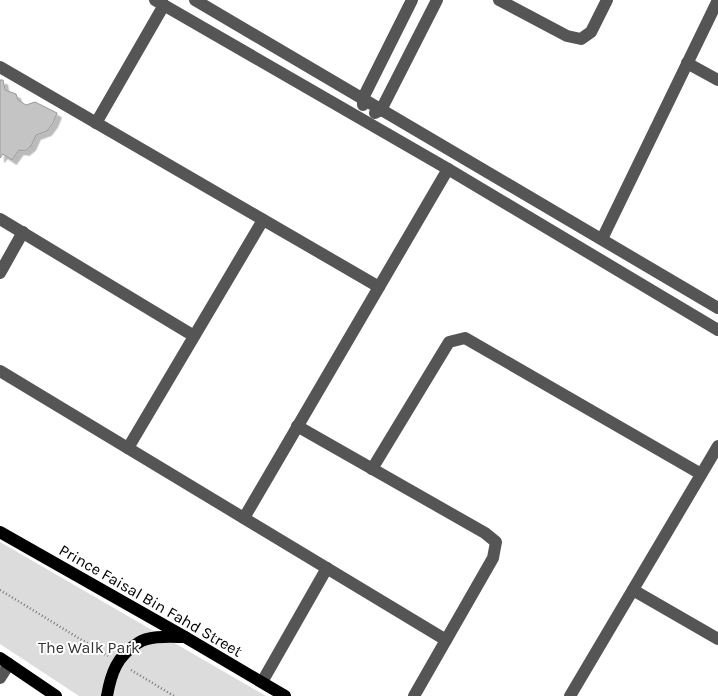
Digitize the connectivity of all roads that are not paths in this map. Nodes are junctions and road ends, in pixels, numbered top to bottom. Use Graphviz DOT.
graph roads {
  1 [pos="195,0"];
  2 [pos="412,0"];
  3 [pos="437,0"];
  4 [pos="498,0"];
  5 [pos="607,0"];
  6 [pos="718,0"];
  7 [pos="160,3"];
  8 [pos="687,63"];
  9 [pos="0,67"];
  10 [pos="718,80"];
  11 [pos="363,98"];
  12 [pos="381,110"];
  13 [pos="363,119"];
  14 [pos="96,123"];
  15 [pos="448,169"];
  16 [pos="0,219"];
  17 [pos="263,220"];
  18 [pos="23,232"];
  19 [pos="602,239"];
  20 [pos="0,273"];
  21 [pos="379,287"];
  22 [pos="718,308"];
  23 [pos="718,330"];
  24 [pos="194,336"];
  25 [pos="0,371"];
  26 [pos="297,426"];
  27 [pos="718,446"];
  28 [pos="128,448"];
  29 [pos="372,469"];
  30 [pos="702,474"];
  31 [pos="244,518"];
  32 [pos="0,532"];
  33 [pos="327,568"];
  34 [pos="633,590"];
  35 [pos="185,636"];
  36 [pos="718,639"];
  37 [pos="446,640"];
  38 [pos="5,661"];
  39 [pos="0,678"];
  40 [pos="262,682"];
  41 [pos="56,696"];
  42 [pos="107,696"];
  43 [pos="285,696"];
  44 [pos="414,696"];
  45 [pos="570,696"];
  1 -- 11 [label="street"];
  2 -- 11 [label="street"];
  3 -- 12 [label="street"];
  4 -- 5 [label="street"];
  6 -- 8 [label="street"];
  7 -- 13 [label="street"];
  7 -- 14 [label="street"];
  8 -- 10 [label="street"];
  8 -- 19 [label="street"];
  9 -- 14 [label="street"];
  11 -- 12 [label="street"];
  11 -- 13 [label="street"];
  12 -- 13 [label="street"];
  12 -- 19 [label="street"];
  13 -- 15 [label="street"];
  14 -- 17 [label="street"];
  15 -- 21 [label="street"];
  15 -- 23 [label="street"];
  16 -- 18 [label="street"];
  17 -- 21 [label="street"];
  17 -- 24 [label="street"];
  18 -- 20 [label="street"];
  18 -- 24 [label="street"];
  19 -- 22 [label="street"];
  21 -- 26 [label="street"];
  24 -- 28 [label="street"];
  25 -- 28 [label="street"];
  26 -- 29 [label="street"];
  26 -- 31 [label="street"];
  27 -- 30 [label="street"];
  28 -- 31 [label="street"];
  29 -- 30 [label="street"];
  29 -- 37 [label="street"];
  30 -- 34 [label="street"];
  31 -- 33 [label="street"];
  32 -- 35 [label="main road, Prince Faisal Bin Fahd Street"];
  33 -- 37 [label="street"];
  33 -- 40 [label="street"];
  34 -- 36 [label="street"];
  34 -- 45 [label="street"];
  35 -- 40 [label="main road, Prince Faisal Bin Fahd Street"];
  35 -- 42 [label="main road"];
  37 -- 44 [label="street"];
  38 -- 39 [label="street"];
  38 -- 41 [label="main road"];
  40 -- 43 [label="main road, Prince Faisal Bin Fahd Street"];
}
